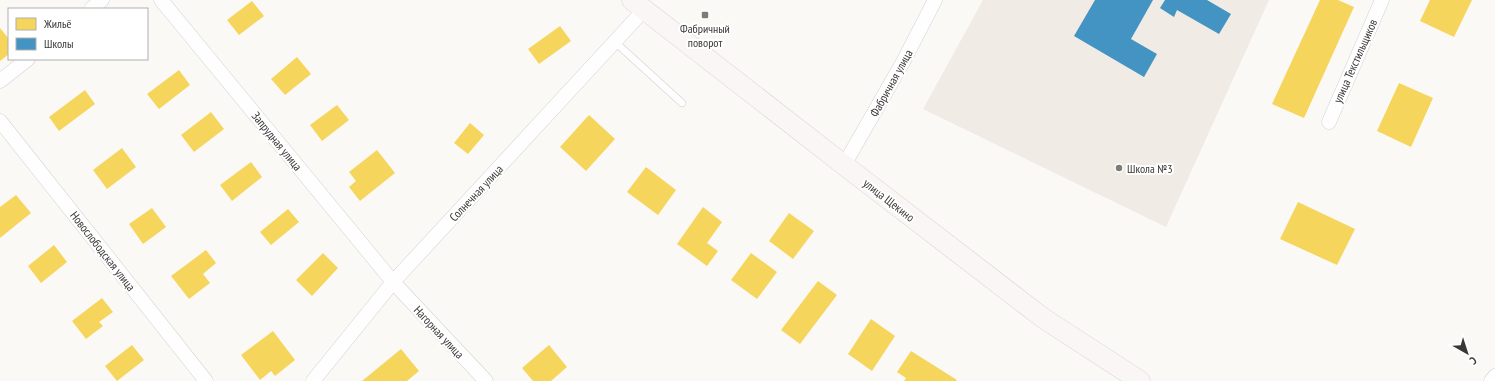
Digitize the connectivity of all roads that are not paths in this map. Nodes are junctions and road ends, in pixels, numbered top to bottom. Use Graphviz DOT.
graph roads {
  1 [pos="102,0"];
  2 [pos="161,0"];
  3 [pos="935,0"];
  4 [pos="1382,0"];
  5 [pos="638,5"];
  6 [pos="92,8"];
  7 [pos="615,42"];
  8 [pos="27,60"];
  9 [pos="0,81"];
  10 [pos="682,103"];
  11 [pos="0,121"];
  12 [pos="1329,122"];
  13 [pos="844,165"];
  14 [pos="393,282"];
  15 [pos="1495,376"];
  16 [pos="206,381"];
  17 [pos="313,381"];
  18 [pos="486,381"];
  19 [pos="1140,381"];
  20 [pos="1491,381"];
  1 -- 6 [label="street"];
  2 -- 14 [label="street, Запрудная улица"];
  3 -- 13 [label="street, Фабричная улица"];
  4 -- 12 [label="street, улица Текстильщиков"];
  5 -- 7 [label="street, Солнечная улица"];
  5 -- 13 [label="main road, улица Щекино"];
  7 -- 10 [label="lane"];
  7 -- 14 [label="street, Солнечная улица"];
  8 -- 9 [label="street"];
  11 -- 16 [label="street, Новослободская улица"];
  13 -- 19 [label="main road, улица Щекино"];
  14 -- 17 [label="street, Солнечная улица"];
  14 -- 18 [label="street, Нагорная улица"];
  15 -- 20 [label="street"];
}
